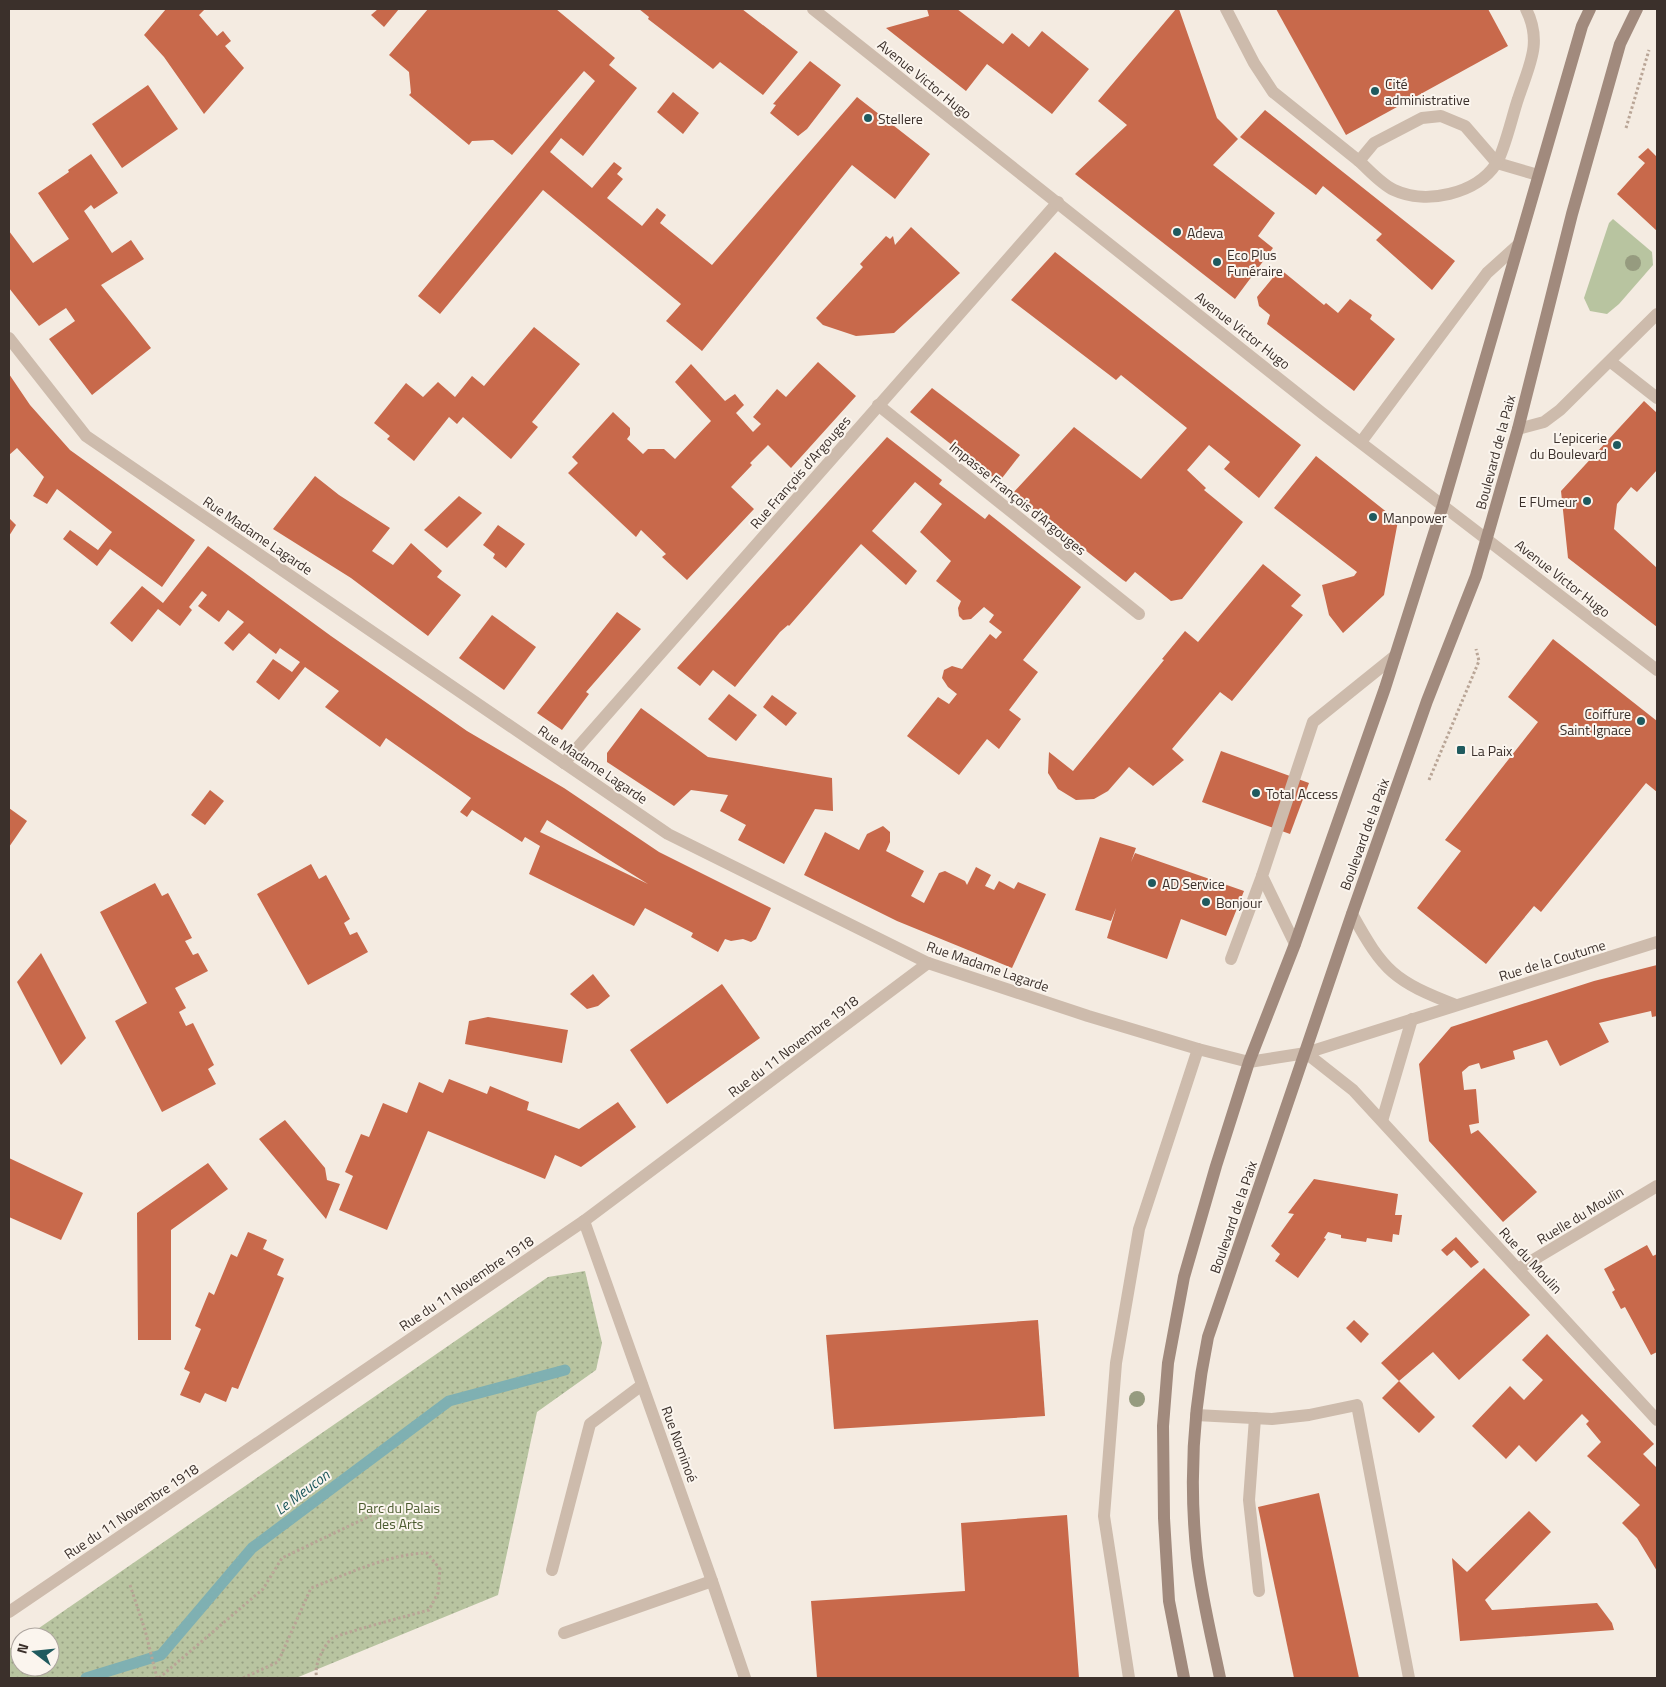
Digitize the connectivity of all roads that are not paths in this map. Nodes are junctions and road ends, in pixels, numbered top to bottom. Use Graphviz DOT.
graph roads {
  1 [pos="813,9"];
  2 [pos="1226,9"];
  3 [pos="1526,9"];
  4 [pos="1590,9"];
  5 [pos="1637,9"];
  6 [pos="1359,161"];
  7 [pos="1497,163"];
  8 [pos="1538,175"];
  9 [pos="1058,202"];
  10 [pos="1518,246"];
  11 [pos="1657,314"];
  12 [pos="9,338"];
  13 [pos="1611,362"];
  14 [pos="1657,398"];
  15 [pos="878,405"];
  16 [pos="1518,429"];
  17 [pos="1361,442"];
  18 [pos="1443,505"];
  19 [pos="1487,538"];
  20 [pos="1139,614"];
  21 [pos="1395,656"];
  22 [pos="1657,670"];
  23 [pos="564,763"];
  24 [pos="1262,876"];
  25 [pos="1352,914"];
  26 [pos="1657,942"];
  27 [pos="1295,944"];
  28 [pos="1231,959"];
  29 [pos="928,963"];
  30 [pos="1456,1005"];
  31 [pos="1412,1019"];
  32 [pos="1198,1049"];
  33 [pos="1306,1053"];
  34 [pos="1249,1062"];
  35 [pos="1382,1121"];
  36 [pos="1657,1186"];
  37 [pos="584,1221"];
  38 [pos="1518,1269"];
  39 [pos="642,1384"];
  40 [pos="1196,1415"];
  41 [pos="1255,1418"];
  42 [pos="1657,1420"];
  43 [pos="552,1570"];
  44 [pos="712,1581"];
  45 [pos="1259,1591"];
  46 [pos="9,1612"];
  47 [pos="564,1634"];
  48 [pos="745,1678"];
  49 [pos="1130,1678"];
  50 [pos="1184,1678"];
  51 [pos="1220,1678"];
  52 [pos="1409,1678"];
  1 -- 9 [label="street, Avenue Victor Hugo"];
  2 -- 6 [label="street"];
  3 -- 7 [label="street"];
  4 -- 8 [label="main road, Boulevard de la Paix"];
  5 -- 16 [label="main road, Boulevard de la Paix"];
  6 -- 7 [label="street"];
  6 -- 7 [label="street"];
  7 -- 8 [label="street"];
  8 -- 10 [label="main road, Boulevard de la Paix"];
  9 -- 15 [label="street, Rue François d'Argouges"];
  9 -- 17 [label="street, Avenue Victor Hugo"];
  10 -- 17 [label="street"];
  10 -- 18 [label="main road, Boulevard de la Paix"];
  11 -- 13 [label="street"];
  12 -- 23 [label="street, Rue Madame Lagarde"];
  13 -- 14 [label="street"];
  13 -- 16 [label="street"];
  15 -- 20 [label="street, Impasse François d'Argouges"];
  15 -- 23 [label="street, Rue François d'Argouges"];
  16 -- 19 [label="main road, Boulevard de la Paix"];
  17 -- 18 [label="street, Avenue Victor Hugo"];
  18 -- 19 [label="street, Avenue Victor Hugo"];
  18 -- 21 [label="main road, Boulevard de la Paix"];
  19 -- 22 [label="street, Avenue Victor Hugo"];
  19 -- 25 [label="main road, Boulevard de la Paix"];
  21 -- 24 [label="street"];
  21 -- 27 [label="main road, Boulevard de la Paix"];
  23 -- 29 [label="street, Rue Madame Lagarde"];
  24 -- 27 [label="street"];
  24 -- 28 [label="street"];
  25 -- 30 [label="street"];
  25 -- 33 [label="main road, Boulevard de la Paix"];
  26 -- 30 [label="street, Rue de la Coutume"];
  27 -- 34 [label="main road, Boulevard de la Paix"];
  29 -- 32 [label="street, Rue Madame Lagarde"];
  29 -- 37 [label="street, Rue du 11 Novembre 1918"];
  30 -- 31 [label="street, Rue de la Coutume"];
  31 -- 33 [label="street, Rue de la Coutume"];
  31 -- 35 [label="street"];
  32 -- 34 [label="street, Rue Madame Lagarde"];
  32 -- 49 [label="street"];
  33 -- 34 [label="street, Rue de la Coutume"];
  33 -- 35 [label="street, Rue du Moulin"];
  33 -- 40 [label="main road, Boulevard de la Paix"];
  34 -- 50 [label="main road, Boulevard de la Paix"];
  35 -- 38 [label="street, Rue du Moulin"];
  36 -- 38 [label="street, Ruelle du Moulin"];
  37 -- 39 [label="street, Rue Nominoé"];
  37 -- 46 [label="street, Rue du 11 Novembre 1918"];
  38 -- 42 [label="street, Rue du Moulin"];
  39 -- 43 [label="street"];
  39 -- 44 [label="street, Rue Nominoé"];
  40 -- 41 [label="street"];
  40 -- 51 [label="main road, Boulevard de la Paix"];
  41 -- 45 [label="street"];
  41 -- 52 [label="street"];
  44 -- 47 [label="street"];
  44 -- 48 [label="street, Rue Nominoé"];
}
